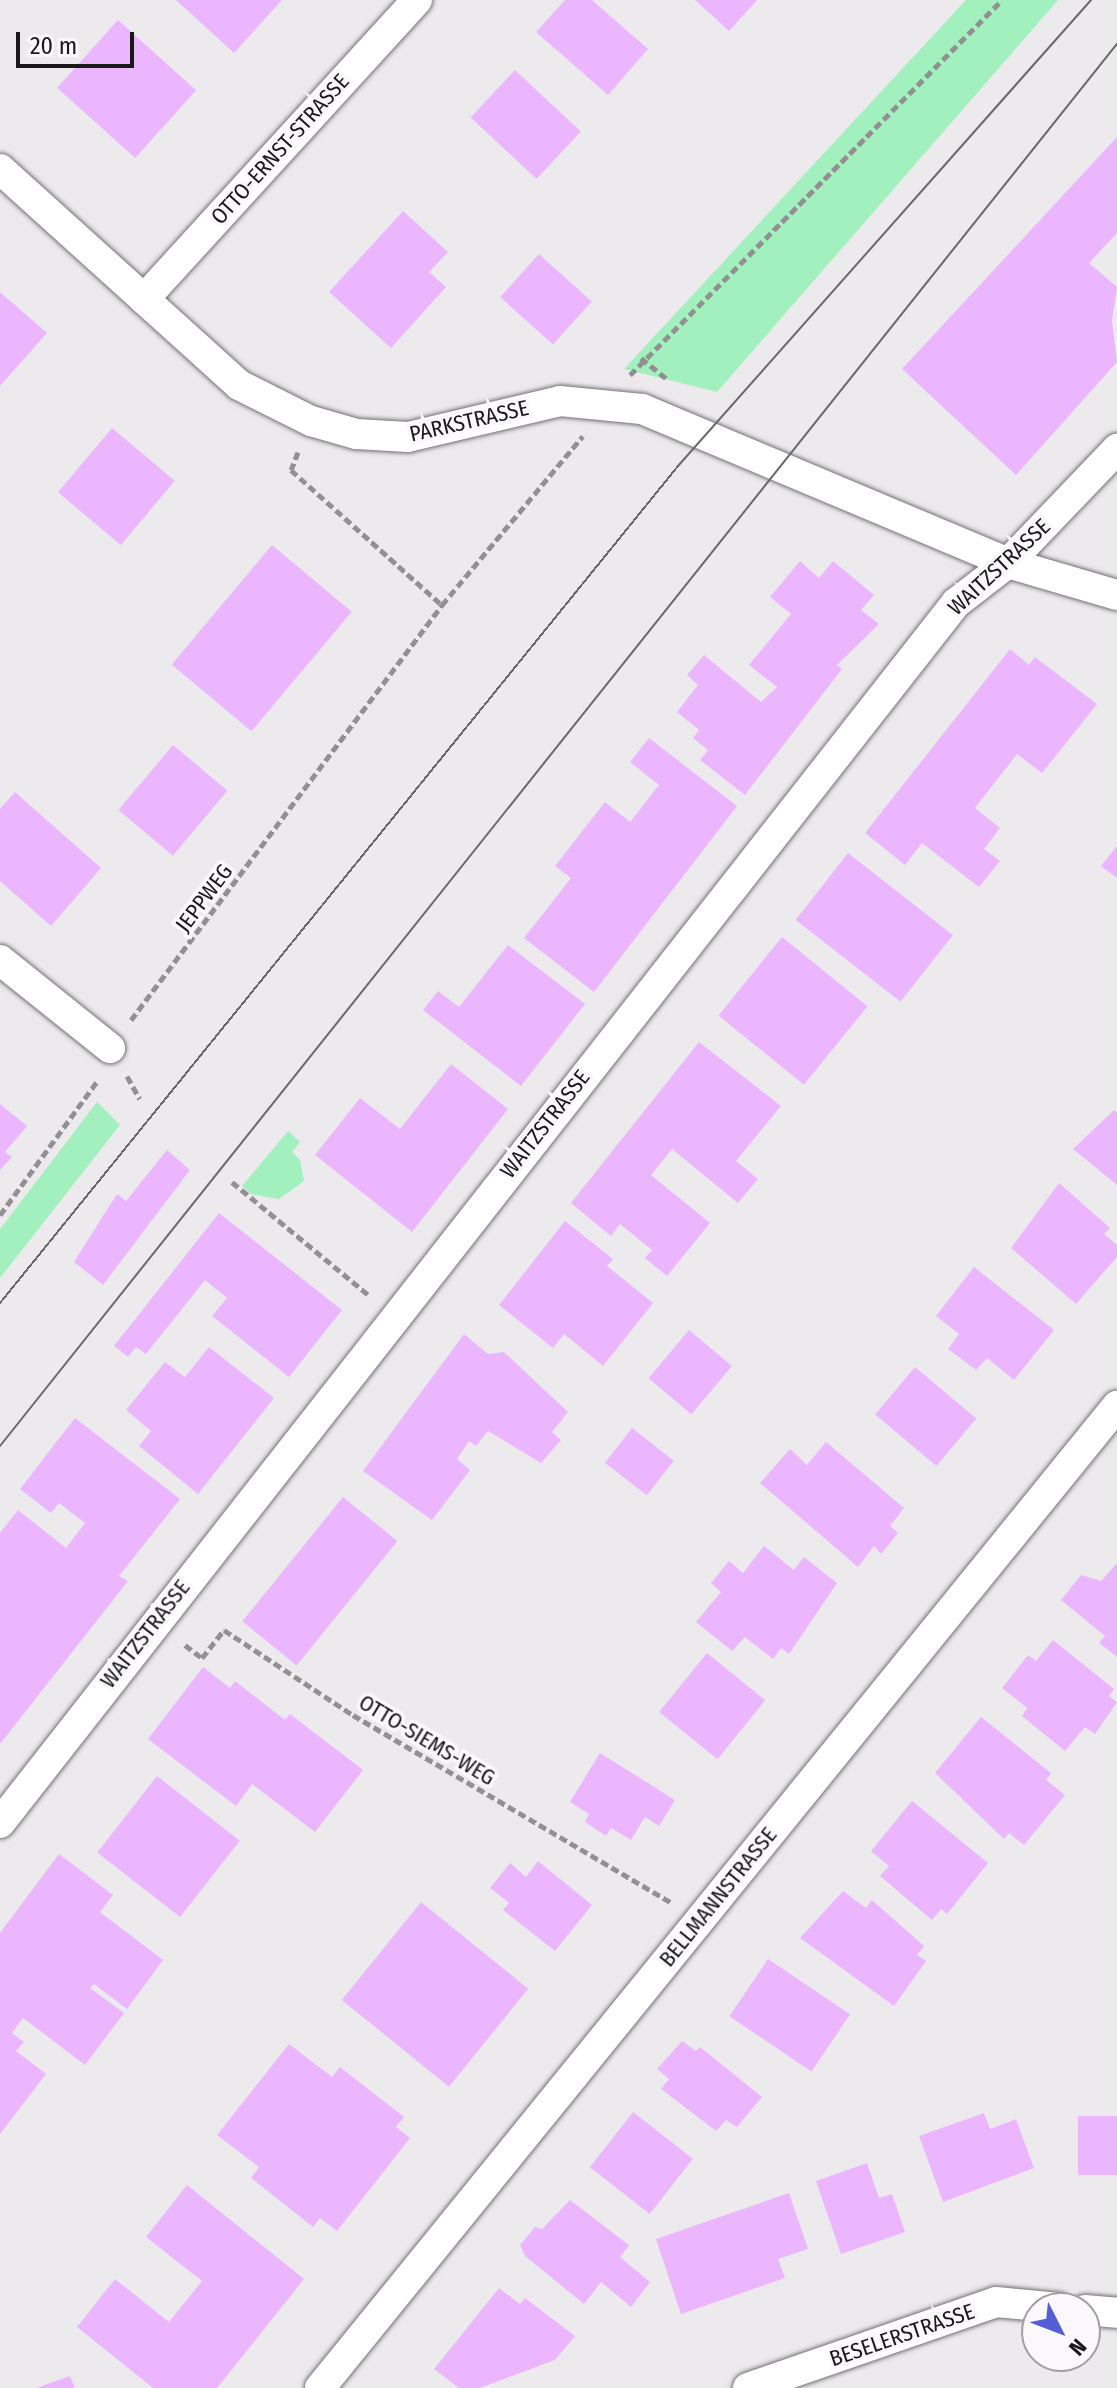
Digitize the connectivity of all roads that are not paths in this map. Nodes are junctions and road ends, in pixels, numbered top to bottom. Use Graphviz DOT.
graph roads {
  1 [pos="417,0"];
  2 [pos="0,169"];
  3 [pos="144,299"];
  4 [pos="1117,449"];
  5 [pos="1008,563"];
  6 [pos="1117,595"];
  7 [pos="0,960"];
  8 [pos="110,1048"];
  9 [pos="1117,1406"];
  10 [pos="0,1823"];
  11 [pos="1021,2304"];
  12 [pos="320,2388"];
  13 [pos="748,2388"];
  1 -- 3 [label="street, OTTO-ERNST-STRASSE"];
  2 -- 3 [label="street, PARKSTRASSE"];
  3 -- 5 [label="street, PARKSTRASSE"];
  4 -- 5 [label="street, WAITZSTRASSE"];
  5 -- 6 [label="street, PARKSTRASSE"];
  5 -- 10 [label="street, WAITZSTRASSE"];
  7 -- 8 [label="street"];
  9 -- 12 [label="street, BELLMANNSTRASSE"];
  11 -- 13 [label="street, BESELERSTRASSE"];
}
